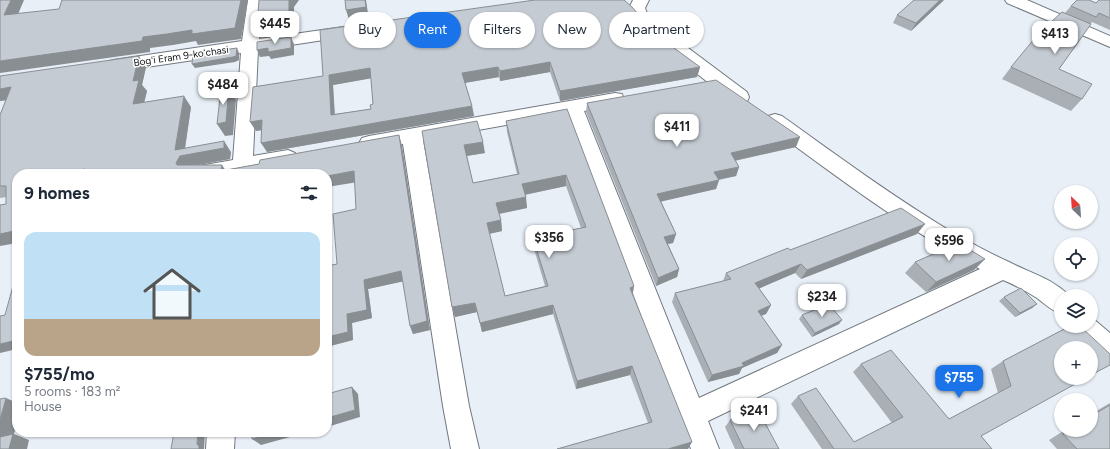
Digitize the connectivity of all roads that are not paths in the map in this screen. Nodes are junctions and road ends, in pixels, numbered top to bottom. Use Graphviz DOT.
graph roads {
  1 [pos="256,0"];
  2 [pos="641,0"];
  3 [pos="1013,0"];
  4 [pos="344,31"];
  5 [pos="1110,42"];
  6 [pos="250,46"];
  7 [pos="97,68"];
  8 [pos="717,81"];
  9 [pos="694,85"];
  10 [pos="634,96"];
  11 [pos="573,107"];
  12 [pos="412,136"];
  13 [pos="350,147"];
  14 [pos="304,155"];
  15 [pos="242,169"];
  16 [pos="246,169"];
  17 [pos="1002,270"];
  18 [pos="1054,297"];
  19 [pos="1093,333"];
  20 [pos="1110,350"];
  21 [pos="692,415"];
  22 [pos="221,437"];
  23 [pos="220,449"];
  24 [pos="465,449"];
  25 [pos="705,449"];
  1 -- 6 [label="street"];
  2 -- 8 [label="street"];
  3 -- 5 [label="street"];
  4 -- 6 [label="street, Bogʻi Eram 9-koʻchasi"];
  6 -- 7 [label="street, Bogʻi Eram 9-koʻchasi"];
  6 -- 15 [label="street"];
  8 -- 9 [label="street"];
  8 -- 17 [label="street"];
  10 -- 11 [label="street"];
  11 -- 12 [label="street"];
  11 -- 21 [label="street"];
  12 -- 13 [label="street"];
  12 -- 24 [label="street"];
  14 -- 16 [label="street"];
  17 -- 18 [label="street"];
  17 -- 21 [label="street"];
  19 -- 20 [label="street"];
  21 -- 25 [label="street"];
  22 -- 23 [label="street"];
}
